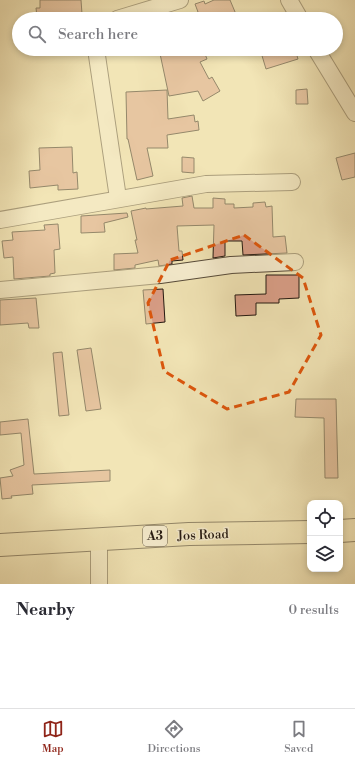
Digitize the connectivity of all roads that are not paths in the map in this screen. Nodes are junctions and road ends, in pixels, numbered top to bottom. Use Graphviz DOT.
graph roads {
  1 [pos="180,0"];
  2 [pos="293,1"];
  3 [pos="140,12"];
  4 [pos="297,12"];
  5 [pos="97,56"];
  6 [pos="320,56"];
  7 [pos="355,113"];
  8 [pos="292,182"];
  9 [pos="118,198"];
  10 [pos="0,220"];
  11 [pos="295,262"];
  12 [pos="0,290"];
  13 [pos="355,515"];
  14 [pos="307,516"];
  15 [pos="343,516"];
  16 [pos="0,529"];
  17 [pos="355,530"];
  18 [pos="343,531"];
  19 [pos="307,532"];
  20 [pos="99,539"];
  21 [pos="0,545"];
  22 [pos="100,584"];
  1 -- 3 [label="street"];
  2 -- 4 [label="street"];
  5 -- 9 [label="street"];
  6 -- 7 [label="street"];
  8 -- 9 [label="street"];
  9 -- 10 [label="street"];
  11 -- 12 [label="street"];
  13 -- 15 [label="highway"];
  14 -- 16 [label="highway, Jos Road / A3"];
  17 -- 18 [label="highway"];
  19 -- 20 [label="highway, Jos Road / A3"];
  20 -- 21 [label="highway, Jos Road / A3"];
  20 -- 22 [label="street"];
}
